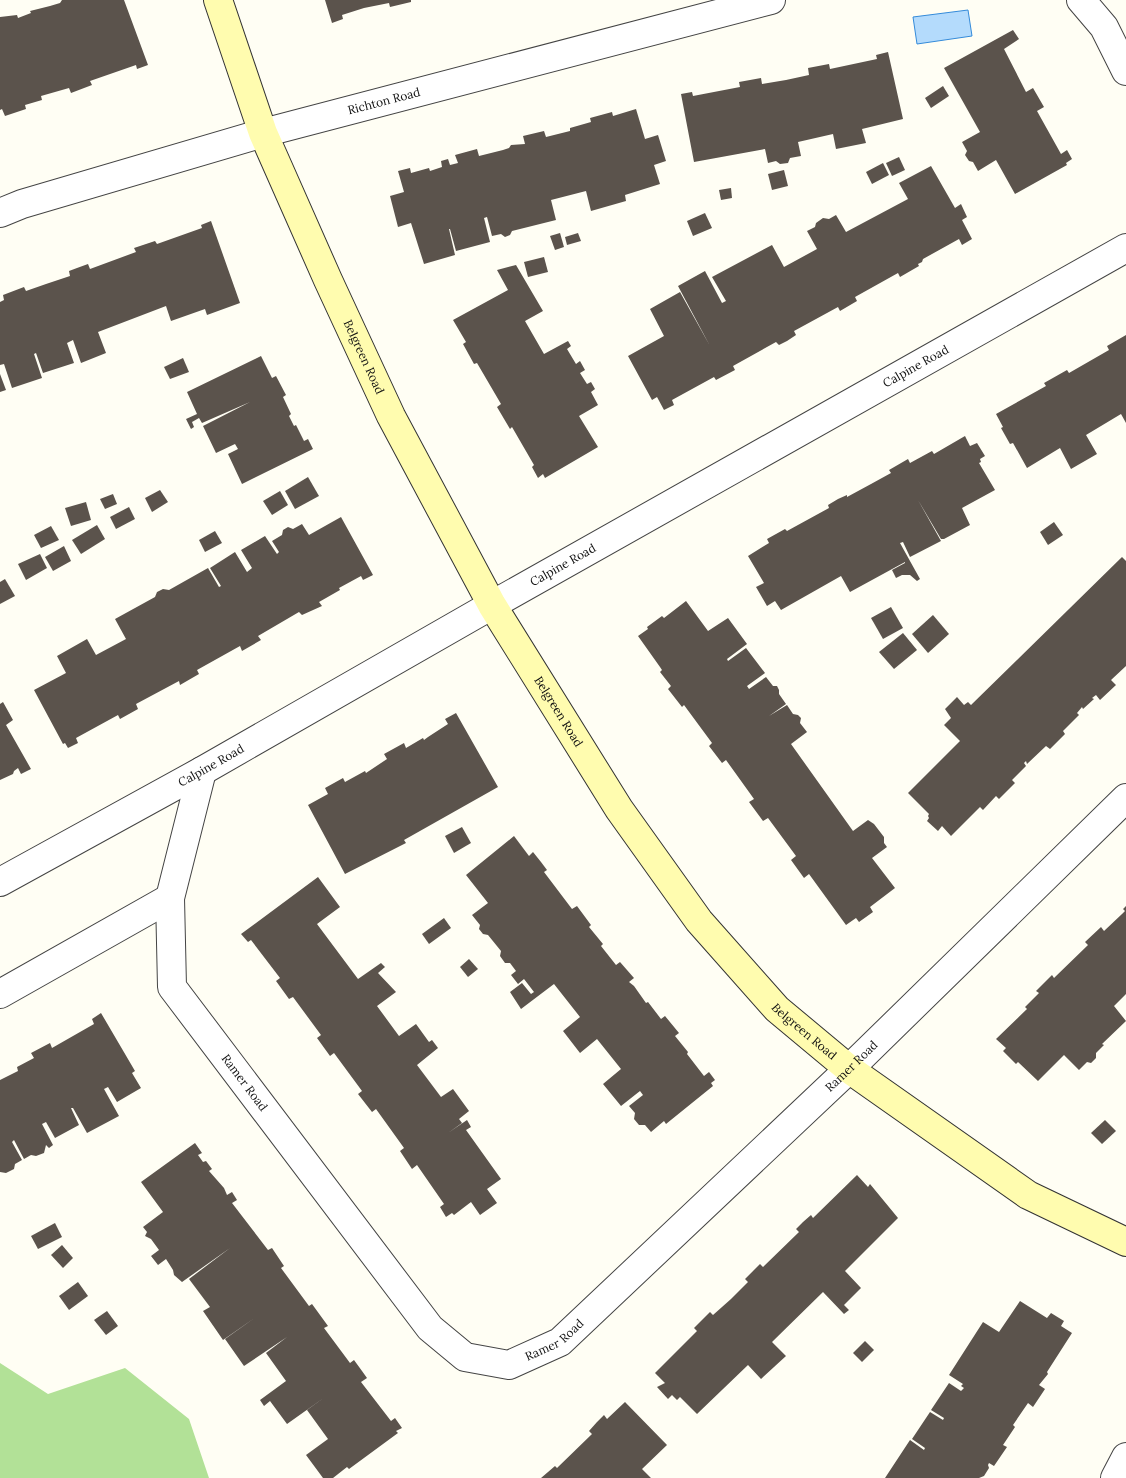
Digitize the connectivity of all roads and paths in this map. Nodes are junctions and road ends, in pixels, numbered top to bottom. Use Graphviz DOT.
graph roads {
  1 [pos="218,0"];
  2 [pos="771,0"];
  3 [pos="1081,0"];
  4 [pos="1126,71"];
  5 [pos="263,133"];
  6 [pos="0,213"];
  7 [pos="1126,248"];
  8 [pos="492,605"];
  9 [pos="202,771"];
  10 [pos="1126,798"];
  11 [pos="0,882"];
  12 [pos="170,898"];
  13 [pos="0,994"];
  14 [pos="848,1069"];
  15 [pos="1126,1242"];
  16 [pos="1126,1457"];
  17 [pos="1115,1478"];
  1 -- 5 [label="street, Belgreen Road"];
  2 -- 5 [label="street, Richton Road"];
  3 -- 4 [label="street"];
  5 -- 6 [label="street, Richton Road"];
  5 -- 8 [label="street, Belgreen Road"];
  7 -- 8 [label="street, Calpine Road"];
  8 -- 9 [label="street, Calpine Road"];
  8 -- 14 [label="street, Belgreen Road"];
  9 -- 11 [label="street, Calpine Road"];
  9 -- 12 [label="street, Ramer Road"];
  10 -- 14 [label="street, Ramer Road"];
  12 -- 13 [label="street"];
  12 -- 14 [label="street, Ramer Road"];
  14 -- 15 [label="street, Belgreen Road"];
  16 -- 17 [label="street"];
}
